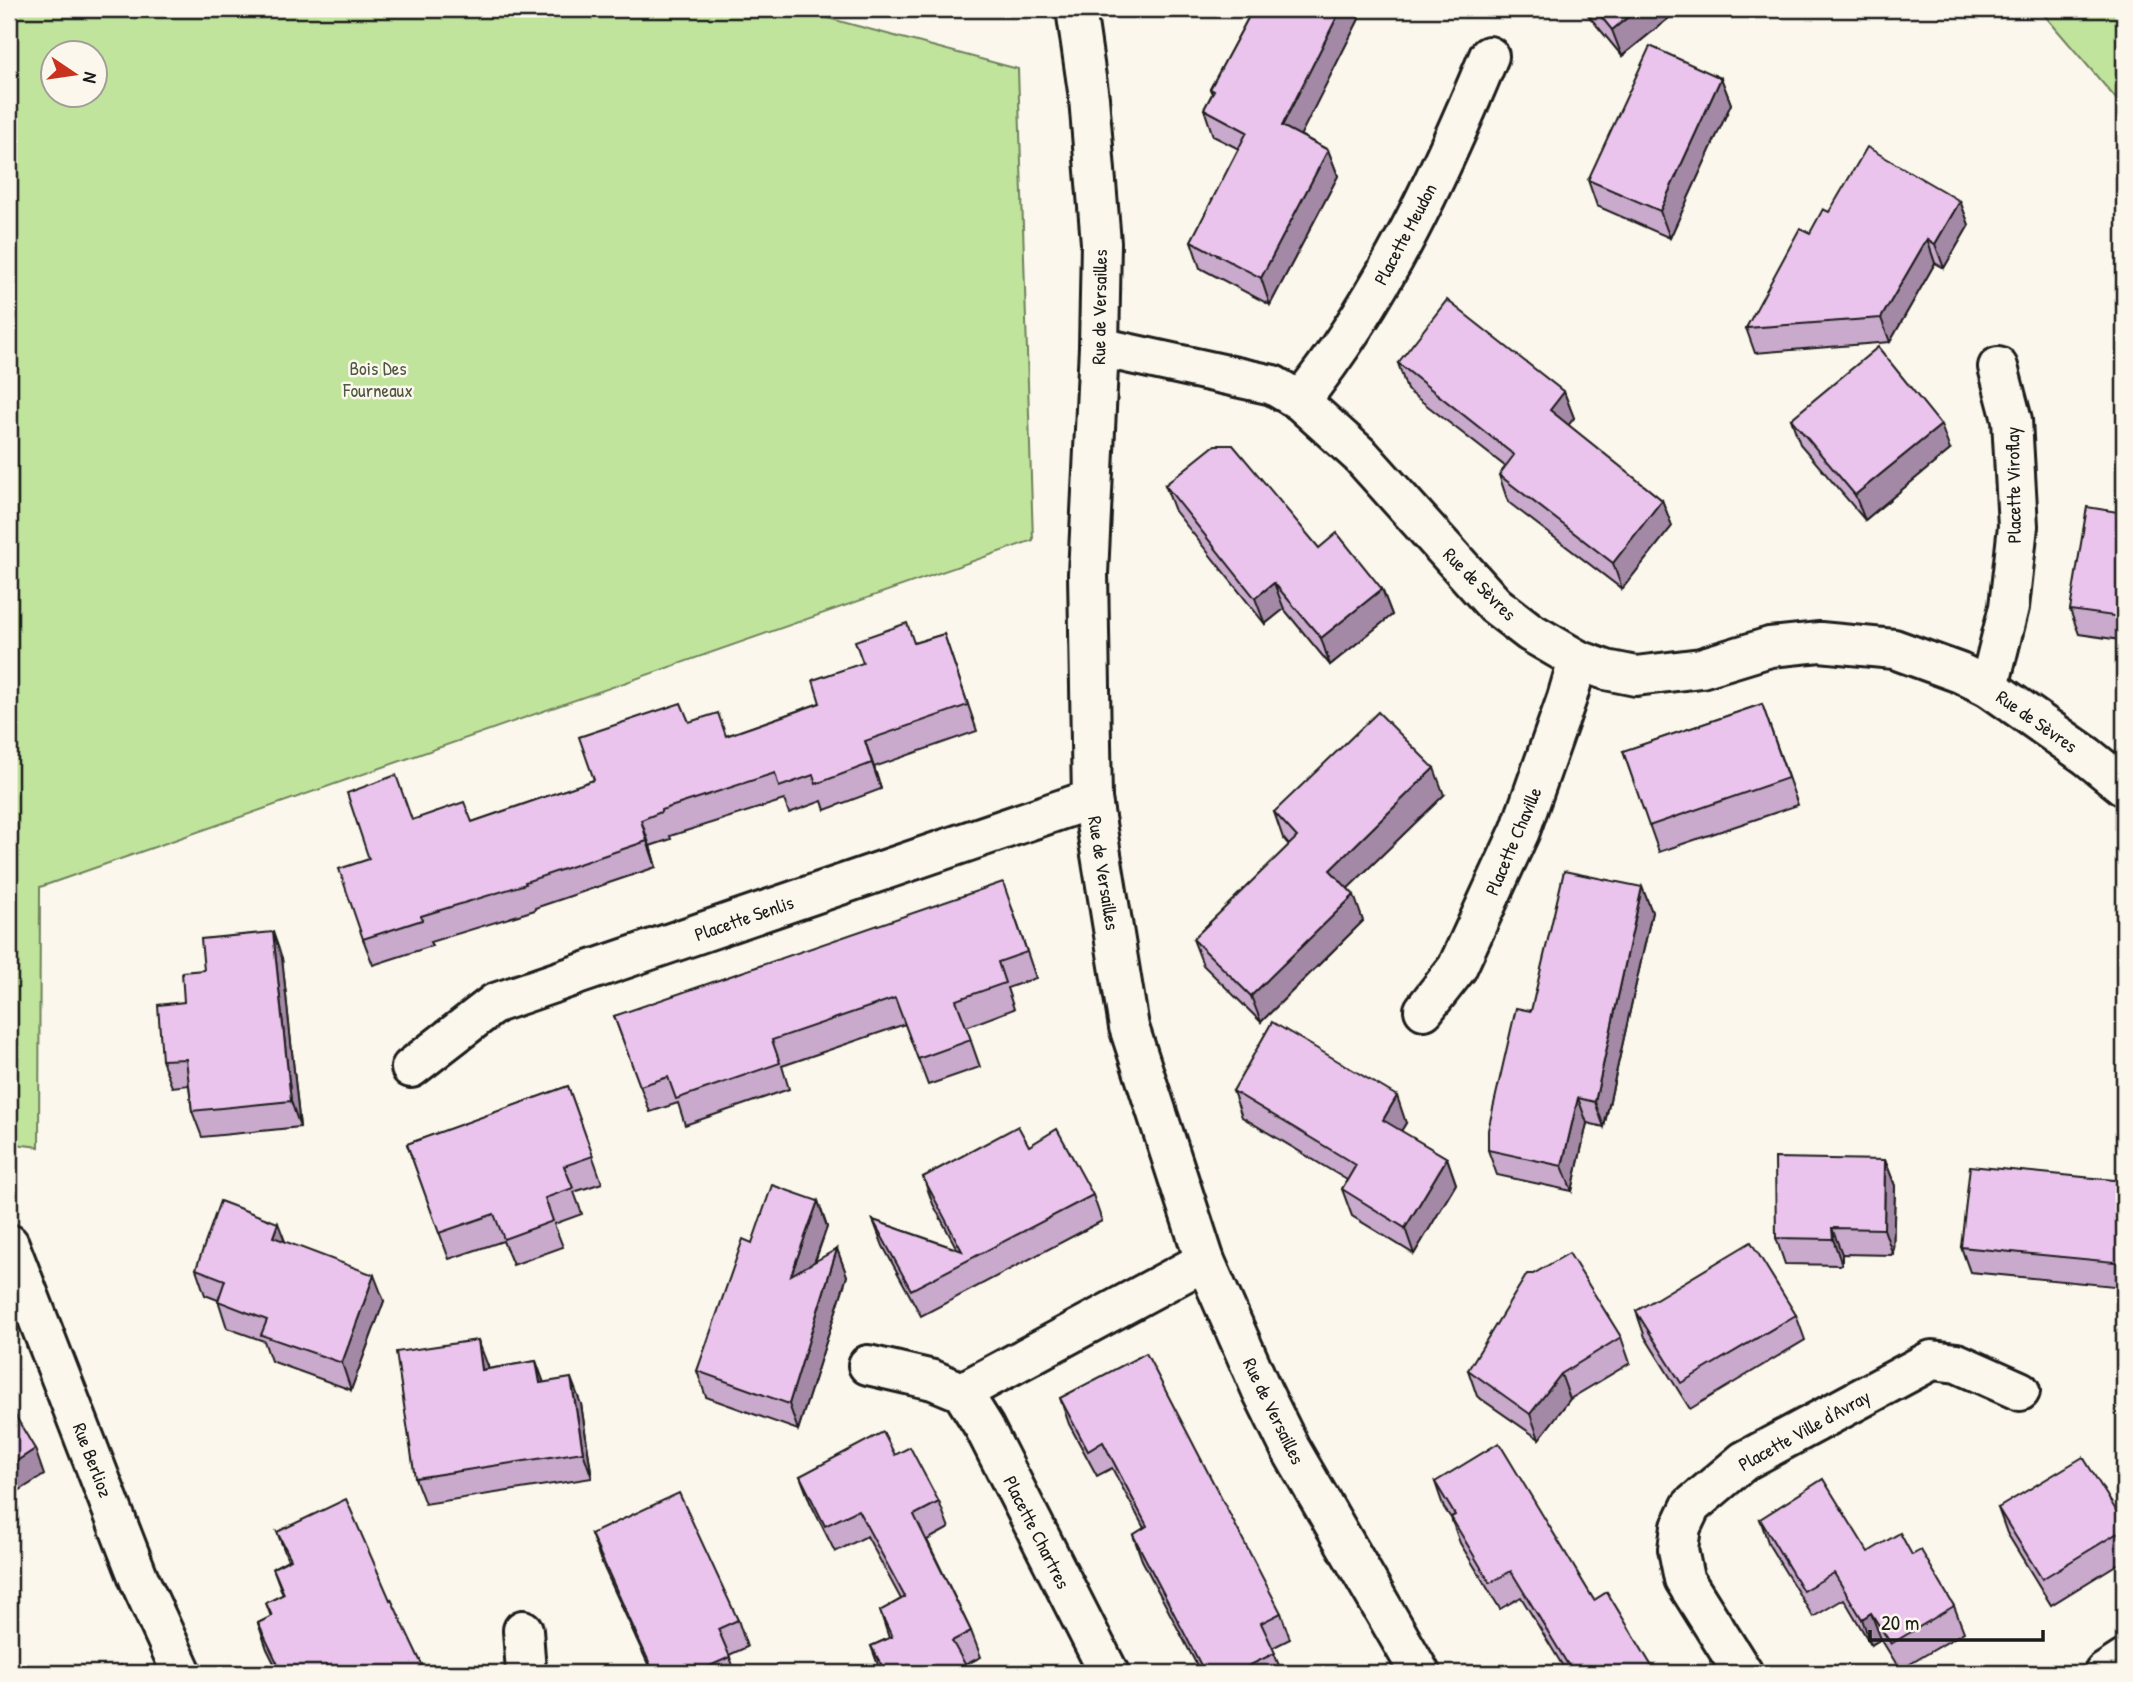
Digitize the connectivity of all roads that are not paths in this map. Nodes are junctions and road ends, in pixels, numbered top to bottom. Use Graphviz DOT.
graph roads {
  1 [pos="1076,9"];
  2 [pos="1489,57"];
  3 [pos="1099,347"];
  4 [pos="1998,367"];
  5 [pos="1300,401"];
  6 [pos="1578,660"];
  7 [pos="1989,687"];
  8 [pos="2124,786"];
  9 [pos="1092,799"];
  10 [pos="1424,1010"];
  11 [pos="411,1068"];
  12 [pos="9,1244"];
  13 [pos="1205,1261"];
  14 [pos="868,1365"];
  15 [pos="2020,1391"];
  16 [pos="962,1392"];
  17 [pos="523,1630"];
  18 [pos="2124,1660"];
  19 [pos="182,1673"];
  20 [pos="526,1673"];
  21 [pos="1109,1673"];
  22 [pos="1420,1673"];
  23 [pos="1743,1673"];
  24 [pos="2104,1673"];
  1 -- 3 [label="street, Rue de Versailles"];
  2 -- 5 [label="street, Placette Meudon"];
  3 -- 5 [label="street, Rue de Sèvres"];
  3 -- 9 [label="street, Rue de Versailles"];
  4 -- 7 [label="street, Placette Viroflay"];
  5 -- 6 [label="street, Rue de Sèvres"];
  6 -- 7 [label="street, Rue de Sèvres"];
  6 -- 10 [label="street, Placette Chaville"];
  7 -- 8 [label="street, Rue de Sèvres"];
  9 -- 11 [label="street, Placette Senlis"];
  9 -- 13 [label="street, Rue de Versailles"];
  12 -- 19 [label="street, Rue Berlioz"];
  13 -- 16 [label="street"];
  13 -- 22 [label="street, Rue de Versailles"];
  14 -- 16 [label="street"];
  15 -- 23 [label="street, Placette Ville d'Avray"];
  16 -- 21 [label="street, Placette Chartres"];
  17 -- 20 [label="street"];
  18 -- 24 [label="street"];
}
